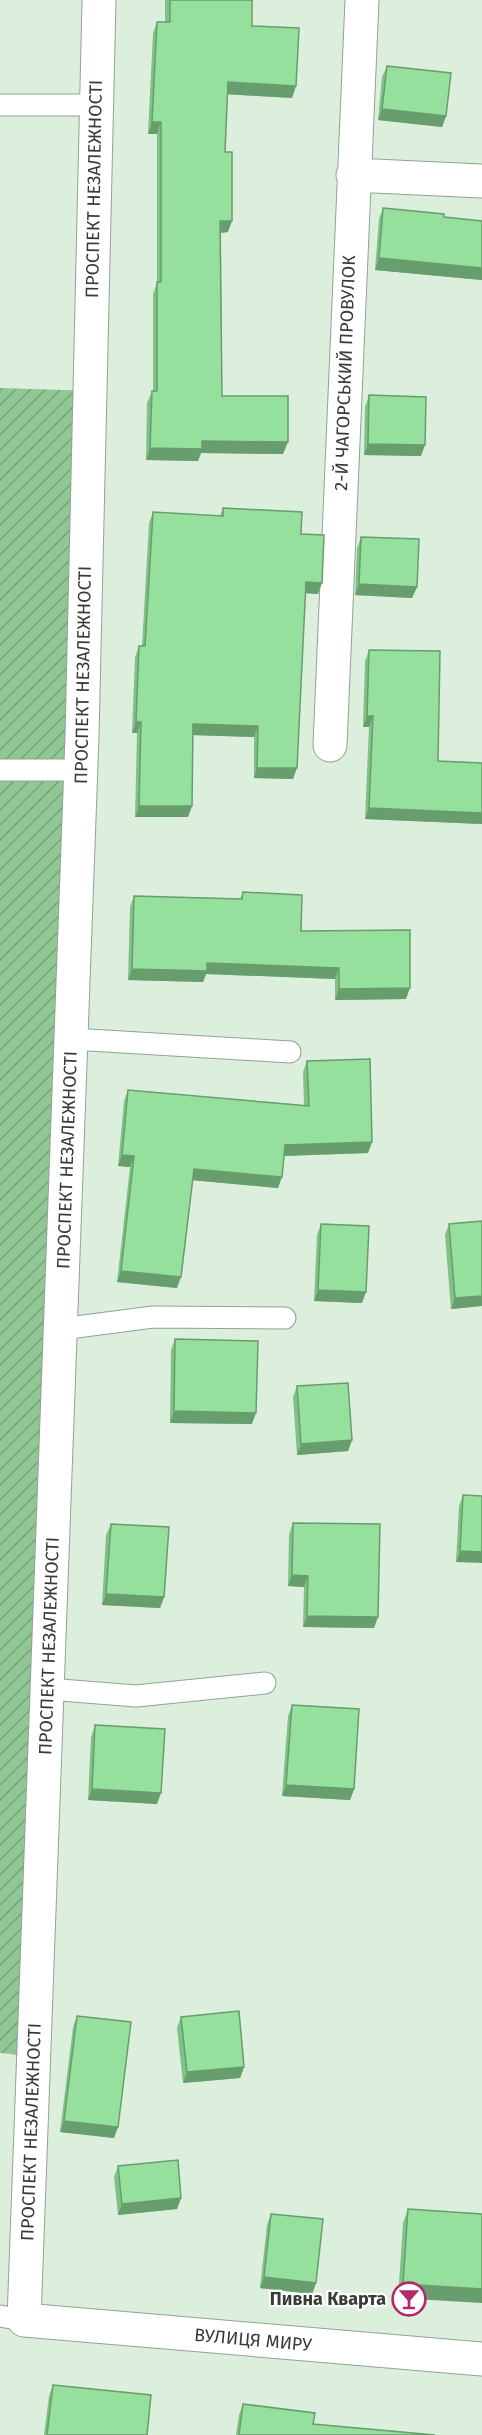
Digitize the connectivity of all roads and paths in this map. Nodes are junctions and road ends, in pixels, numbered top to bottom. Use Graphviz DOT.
graph roads {
  1 [pos="99,0"];
  2 [pos="362,0"];
  3 [pos="0,105"];
  4 [pos="96,105"];
  5 [pos="353,175"];
  6 [pos="482,181"];
  7 [pos="330,745"];
  8 [pos="0,770"];
  9 [pos="81,770"];
  10 [pos="72,1039"];
  11 [pos="290,1052"];
  12 [pos="285,1318"];
  13 [pos="61,1329"];
  14 [pos="265,1683"];
  15 [pos="48,1689"];
  16 [pos="12,2318"];
  17 [pos="482,2359"];
  1 -- 4 [label="street, ПРОСПЕКТ НЕЗАЛЕЖНОСТІ"];
  2 -- 5 [label="street, 2-Й ЧАГОРСЬКИЙ ПРОВУЛОК"];
  3 -- 4 [label="lane"];
  4 -- 9 [label="street, ПРОСПЕКТ НЕЗАЛЕЖНОСТІ"];
  5 -- 6 [label="street"];
  5 -- 7 [label="street, 2-Й ЧАГОРСЬКИЙ ПРОВУЛОК"];
  8 -- 9 [label="lane"];
  9 -- 10 [label="street, ПРОСПЕКТ НЕЗАЛЕЖНОСТІ"];
  10 -- 11 [label="lane"];
  10 -- 13 [label="street, ПРОСПЕКТ НЕЗАЛЕЖНОСТІ"];
  12 -- 13 [label="lane"];
  13 -- 15 [label="street, ПРОСПЕКТ НЕЗАЛЕЖНОСТІ"];
  14 -- 15 [label="lane"];
  15 -- 16 [label="street, ПРОСПЕКТ НЕЗАЛЕЖНОСТІ"];
  16 -- 17 [label="street, ВУЛИЦЯ МИРУ"];
}
